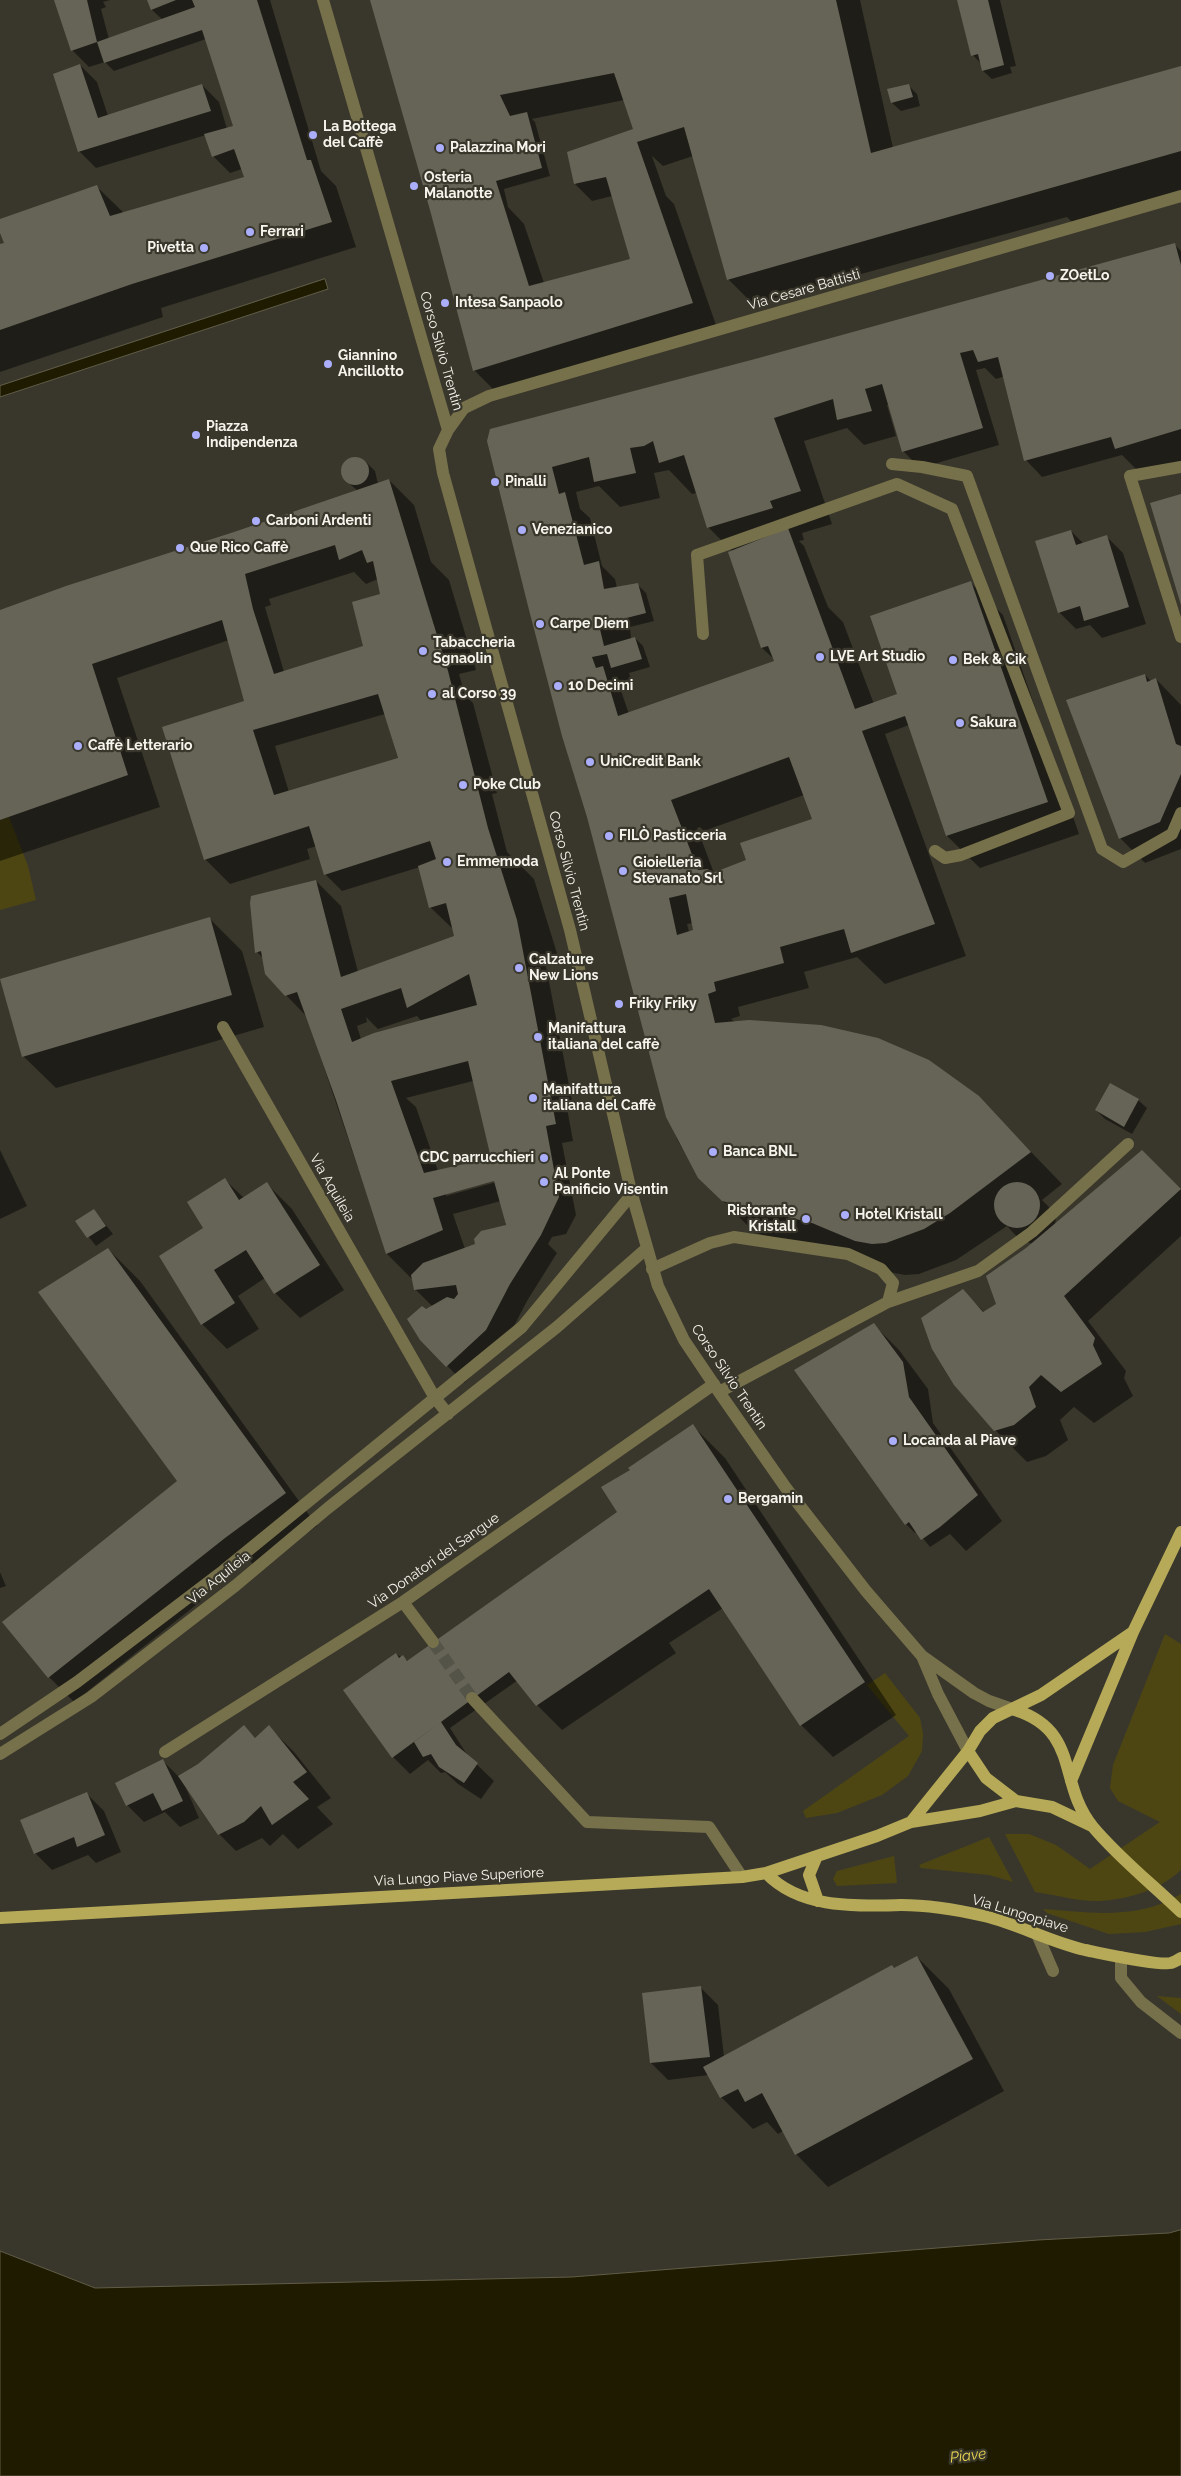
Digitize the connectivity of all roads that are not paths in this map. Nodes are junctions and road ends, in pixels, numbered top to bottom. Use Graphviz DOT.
graph roads {
  1 [pos="323,0"];
  2 [pos="1181,196"];
  3 [pos="448,430"];
  4 [pos="892,464"];
  5 [pos="1181,467"];
  6 [pos="703,634"];
  7 [pos="1181,637"];
  8 [pos="1181,813"];
  9 [pos="936,851"];
  10 [pos="222,1027"];
  11 [pos="1128,1144"];
  12 [pos="632,1194"];
  13 [pos="647,1248"];
  14 [pos="652,1268"];
  15 [pos="888,1302"];
  16 [pos="716,1388"];
  17 [pos="436,1398"];
  18 [pos="448,1414"];
  19 [pos="1181,1532"];
  20 [pos="403,1602"];
  21 [pos="1133,1632"];
  22 [pos="434,1642"];
  23 [pos="922,1656"];
  24 [pos="472,1698"];
  25 [pos="1015,1710"];
  26 [pos="0,1734"];
  27 [pos="968,1751"];
  28 [pos="165,1752"];
  29 [pos="0,1754"];
  30 [pos="1071,1781"];
  31 [pos="1016,1801"];
  32 [pos="911,1822"];
  33 [pos="1092,1826"];
  34 [pos="817,1856"];
  35 [pos="766,1873"];
  36 [pos="742,1877"];
  37 [pos="818,1901"];
  38 [pos="1181,1912"];
  39 [pos="0,1918"];
  40 [pos="1037,1934"];
  41 [pos="1121,1957"];
  42 [pos="1177,1962"];
  43 [pos="1053,1970"];
  44 [pos="1181,2033"];
  1 -- 3 [label="street, Corso Silvio Trentin"];
  2 -- 3 [label="street, Via Cesare Battisti"];
  3 -- 12 [label="street, Corso Silvio Trentin"];
  4 -- 8 [label="street"];
  5 -- 7 [label="street"];
  6 -- 9 [label="street"];
  10 -- 17 [label="street, Via Aquileia"];
  11 -- 15 [label="street, Via Donatori del Sangue"];
  12 -- 13 [label="street, Corso Silvio Trentin"];
  12 -- 17 [label="street"];
  13 -- 14 [label="street, Corso Silvio Trentin"];
  13 -- 18 [label="street, Via Aquileia"];
  14 -- 15 [label="street"];
  14 -- 16 [label="street, Corso Silvio Trentin"];
  15 -- 16 [label="street, Via Donatori del Sangue"];
  16 -- 20 [label="street, Via Donatori del Sangue"];
  16 -- 23 [label="street, Corso Silvio Trentin"];
  17 -- 18 [label="street, Via Aquileia"];
  17 -- 26 [label="street"];
  18 -- 29 [label="street, Via Aquileia"];
  19 -- 21 [label="main road"];
  20 -- 22 [label="street"];
  20 -- 28 [label="street, Via Donatori del Sangue"];
  21 -- 25 [label="main road"];
  21 -- 30 [label="main road"];
  23 -- 25 [label="street, Corso Silvio Trentin"];
  23 -- 27 [label="street, Corso Silvio Trentin"];
  24 -- 36 [label="street"];
  25 -- 27 [label="main road"];
  25 -- 30 [label="main road, Corso Silvio Trentin"];
  27 -- 31 [label="main road, Corso Silvio Trentin"];
  27 -- 32 [label="main road"];
  30 -- 33 [label="main road, Corso Silvio Trentin"];
  31 -- 32 [label="main road, Via Lungo Piave Superiore"];
  31 -- 33 [label="main road, Corso Silvio Trentin"];
  32 -- 34 [label="main road, Via Lungo Piave Superiore"];
  33 -- 38 [label="main road, Corso Silvio Trentin"];
  34 -- 35 [label="main road, Via Lungo Piave Superiore"];
  34 -- 37 [label="main road"];
  35 -- 36 [label="main road, Via Lungo Piave Superiore"];
  35 -- 37 [label="main road, Via Lungopiave"];
  36 -- 39 [label="main road, Via Lungo Piave Superiore"];
  37 -- 40 [label="main road, Via Lungopiave"];
  40 -- 41 [label="main road, Via Lungopiave"];
  40 -- 43 [label="street"];
  41 -- 42 [label="main road, Via Lungopiave"];
  41 -- 44 [label="street"];
}
